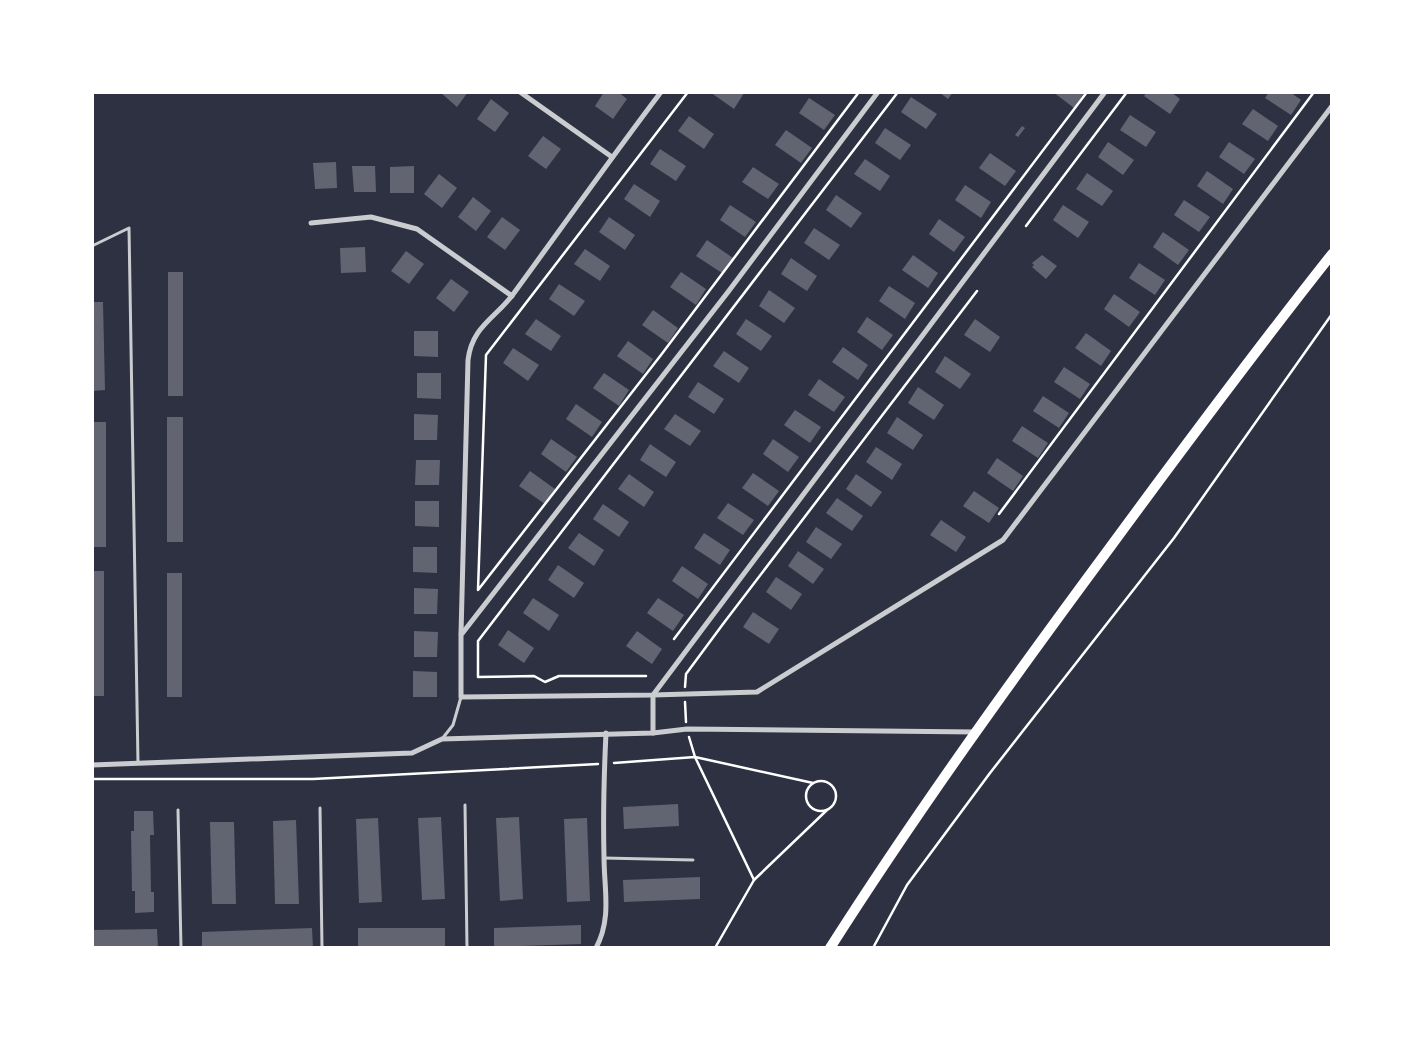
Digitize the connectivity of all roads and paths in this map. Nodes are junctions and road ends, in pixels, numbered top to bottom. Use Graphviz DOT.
graph roads {
  1 [pos="520,92"];
  2 [pos="661,92"];
  3 [pos="688,92"];
  4 [pos="859,92"];
  5 [pos="878,92"];
  6 [pos="898,92"];
  7 [pos="1087,92"];
  8 [pos="1105,92"];
  9 [pos="1126,92"];
  10 [pos="1314,92"];
  11 [pos="1332,106"];
  12 [pos="612,157"];
  13 [pos="311,223"];
  14 [pos="1026,226"];
  15 [pos="92,246"];
  16 [pos="1332,254"];
  17 [pos="976,291"];
  18 [pos="512,296"];
  19 [pos="1332,314"];
  20 [pos="998,514"];
  21 [pos="462,636"];
  22 [pos="674,639"];
  23 [pos="646,676"];
  24 [pos="684,694"];
  25 [pos="653,695"];
  26 [pos="461,697"];
  27 [pos="687,729"];
  28 [pos="653,732"];
  29 [pos="976,732"];
  30 [pos="606,733"];
  31 [pos="442,739"];
  32 [pos="695,757"];
  33 [pos="138,763"];
  34 [pos="604,764"];
  35 [pos="92,765"];
  36 [pos="92,780"];
  37 [pos="813,783"];
  38 [pos="465,805"];
  39 [pos="320,808"];
  40 [pos="178,810"];
  41 [pos="827,810"];
  42 [pos="604,858"];
  43 [pos="693,860"];
  44 [pos="754,880"];
  45 [pos="181,948"];
  46 [pos="322,948"];
  47 [pos="467,948"];
  48 [pos="596,948"];
  49 [pos="715,948"];
  50 [pos="830,948"];
  51 [pos="873,948"];
  1 -- 12 [label="street"];
  2 -- 12 [label="street"];
  3 -- 4 [label="path"];
  5 -- 21 [label="street"];
  6 -- 23 [label="path"];
  7 -- 22 [label="path"];
  8 -- 25 [label="street"];
  9 -- 14 [label="path"];
  10 -- 20 [label="path"];
  11 -- 24 [label="street"];
  12 -- 18 [label="street"];
  13 -- 18 [label="street"];
  15 -- 33 [label="lane"];
  16 -- 29 [label="main road"];
  17 -- 24 [label="path"];
  18 -- 21 [label="street"];
  19 -- 51 [label="path"];
  21 -- 26 [label="street"];
  24 -- 25 [label="street"];
  24 -- 27 [label="path"];
  25 -- 26 [label="street"];
  25 -- 28 [label="street"];
  26 -- 31 [label="lane"];
  27 -- 28 [label="street"];
  27 -- 29 [label="street"];
  27 -- 32 [label="path"];
  28 -- 30 [label="street"];
  29 -- 50 [label="main road"];
  30 -- 31 [label="street"];
  30 -- 34 [label="street"];
  31 -- 33 [label="street"];
  32 -- 34 [label="path"];
  32 -- 37 [label="path"];
  32 -- 44 [label="path"];
  33 -- 35 [label="street"];
  34 -- 36 [label="path"];
  34 -- 42 [label="street"];
  37 -- 41 [label="path"];
  37 -- 41 [label="path"];
  38 -- 47 [label="lane"];
  39 -- 46 [label="lane"];
  40 -- 45 [label="lane"];
  41 -- 44 [label="path"];
  42 -- 43 [label="lane"];
  42 -- 48 [label="street"];
  44 -- 49 [label="path"];
}
